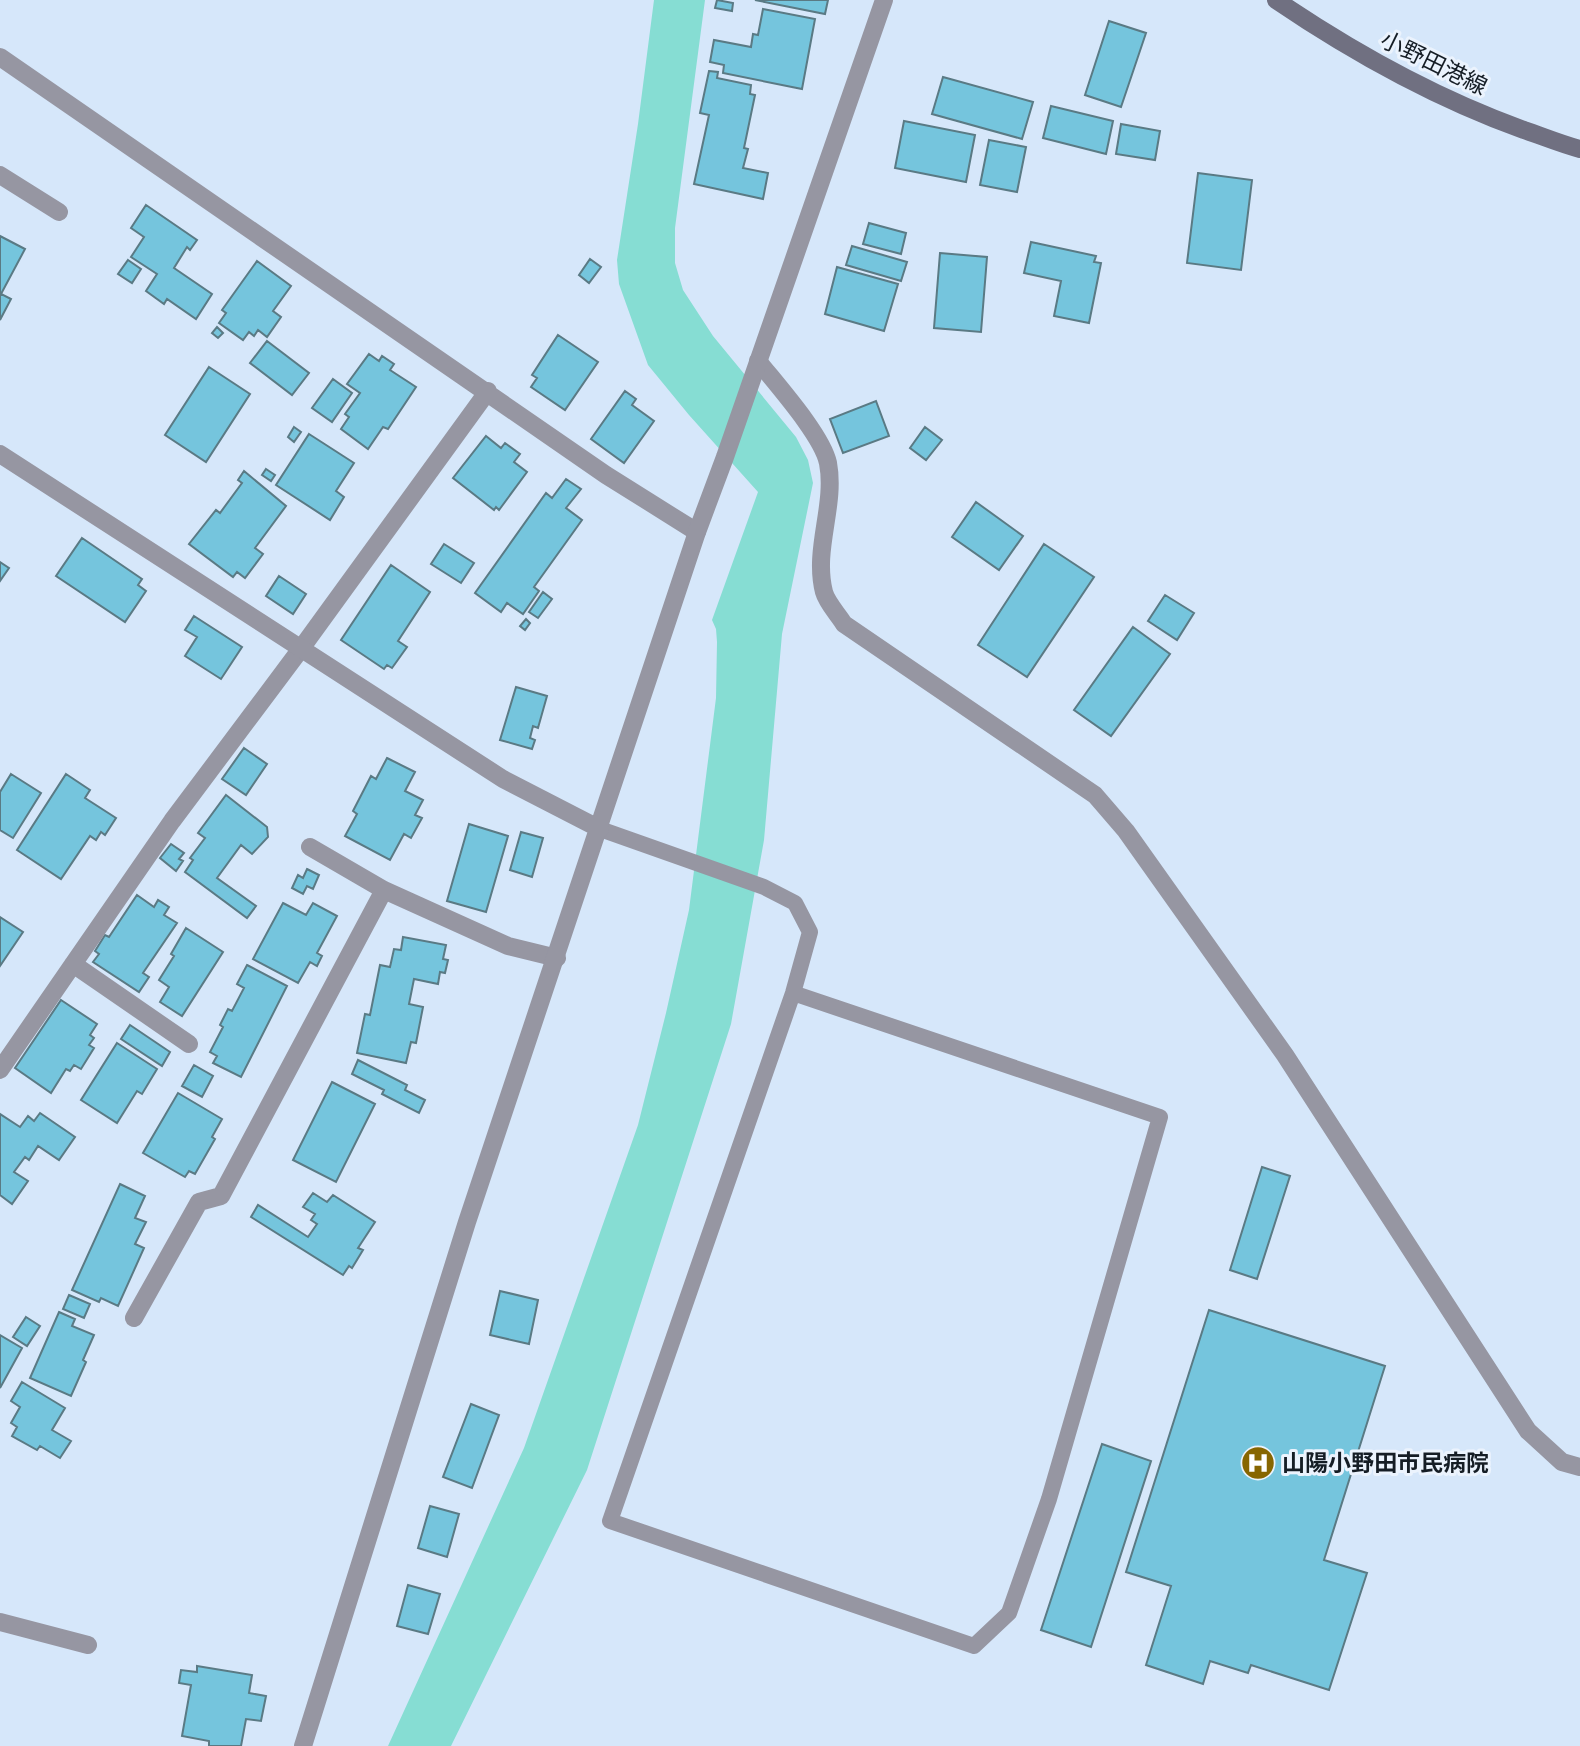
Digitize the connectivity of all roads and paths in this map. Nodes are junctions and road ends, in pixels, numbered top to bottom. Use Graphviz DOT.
graph roads {
  1 [pos="884,0"];
  2 [pos="1276,0"];
  3 [pos="0,57"];
  4 [pos="1580,149"];
  5 [pos="0,175"];
  6 [pos="59,212"];
  7 [pos="756,370"];
  8 [pos="488,391"];
  9 [pos="0,454"];
  10 [pos="697,532"];
  11 [pos="300,650"];
  12 [pos="600,829"];
  13 [pos="310,847"];
  14 [pos="384,890"];
  15 [pos="557,958"];
  16 [pos="73,964"];
  17 [pos="793,993"];
  18 [pos="189,1044"];
  19 [pos="0,1070"];
  20 [pos="134,1318"];
  21 [pos="1580,1467"];
  22 [pos="0,1622"];
  23 [pos="88,1645"];
  24 [pos="303,1746"];
  1 -- 7 [label="street"];
  2 -- 4 [label="main road, 小野田港線"];
  3 -- 8 [label="street"];
  5 -- 6 [label="street"];
  7 -- 10 [label="street"];
  7 -- 21 [label="street"];
  8 -- 10 [label="street"];
  8 -- 11 [label="street"];
  9 -- 11 [label="street"];
  10 -- 12 [label="street"];
  11 -- 12 [label="street"];
  11 -- 16 [label="street"];
  12 -- 15 [label="street"];
  12 -- 17 [label="lane"];
  13 -- 14 [label="street"];
  14 -- 15 [label="street"];
  14 -- 20 [label="street"];
  15 -- 24 [label="street"];
  16 -- 18 [label="street"];
  16 -- 19 [label="street"];
  17 -- 17 [label="lane"];
  22 -- 23 [label="street"];
}
